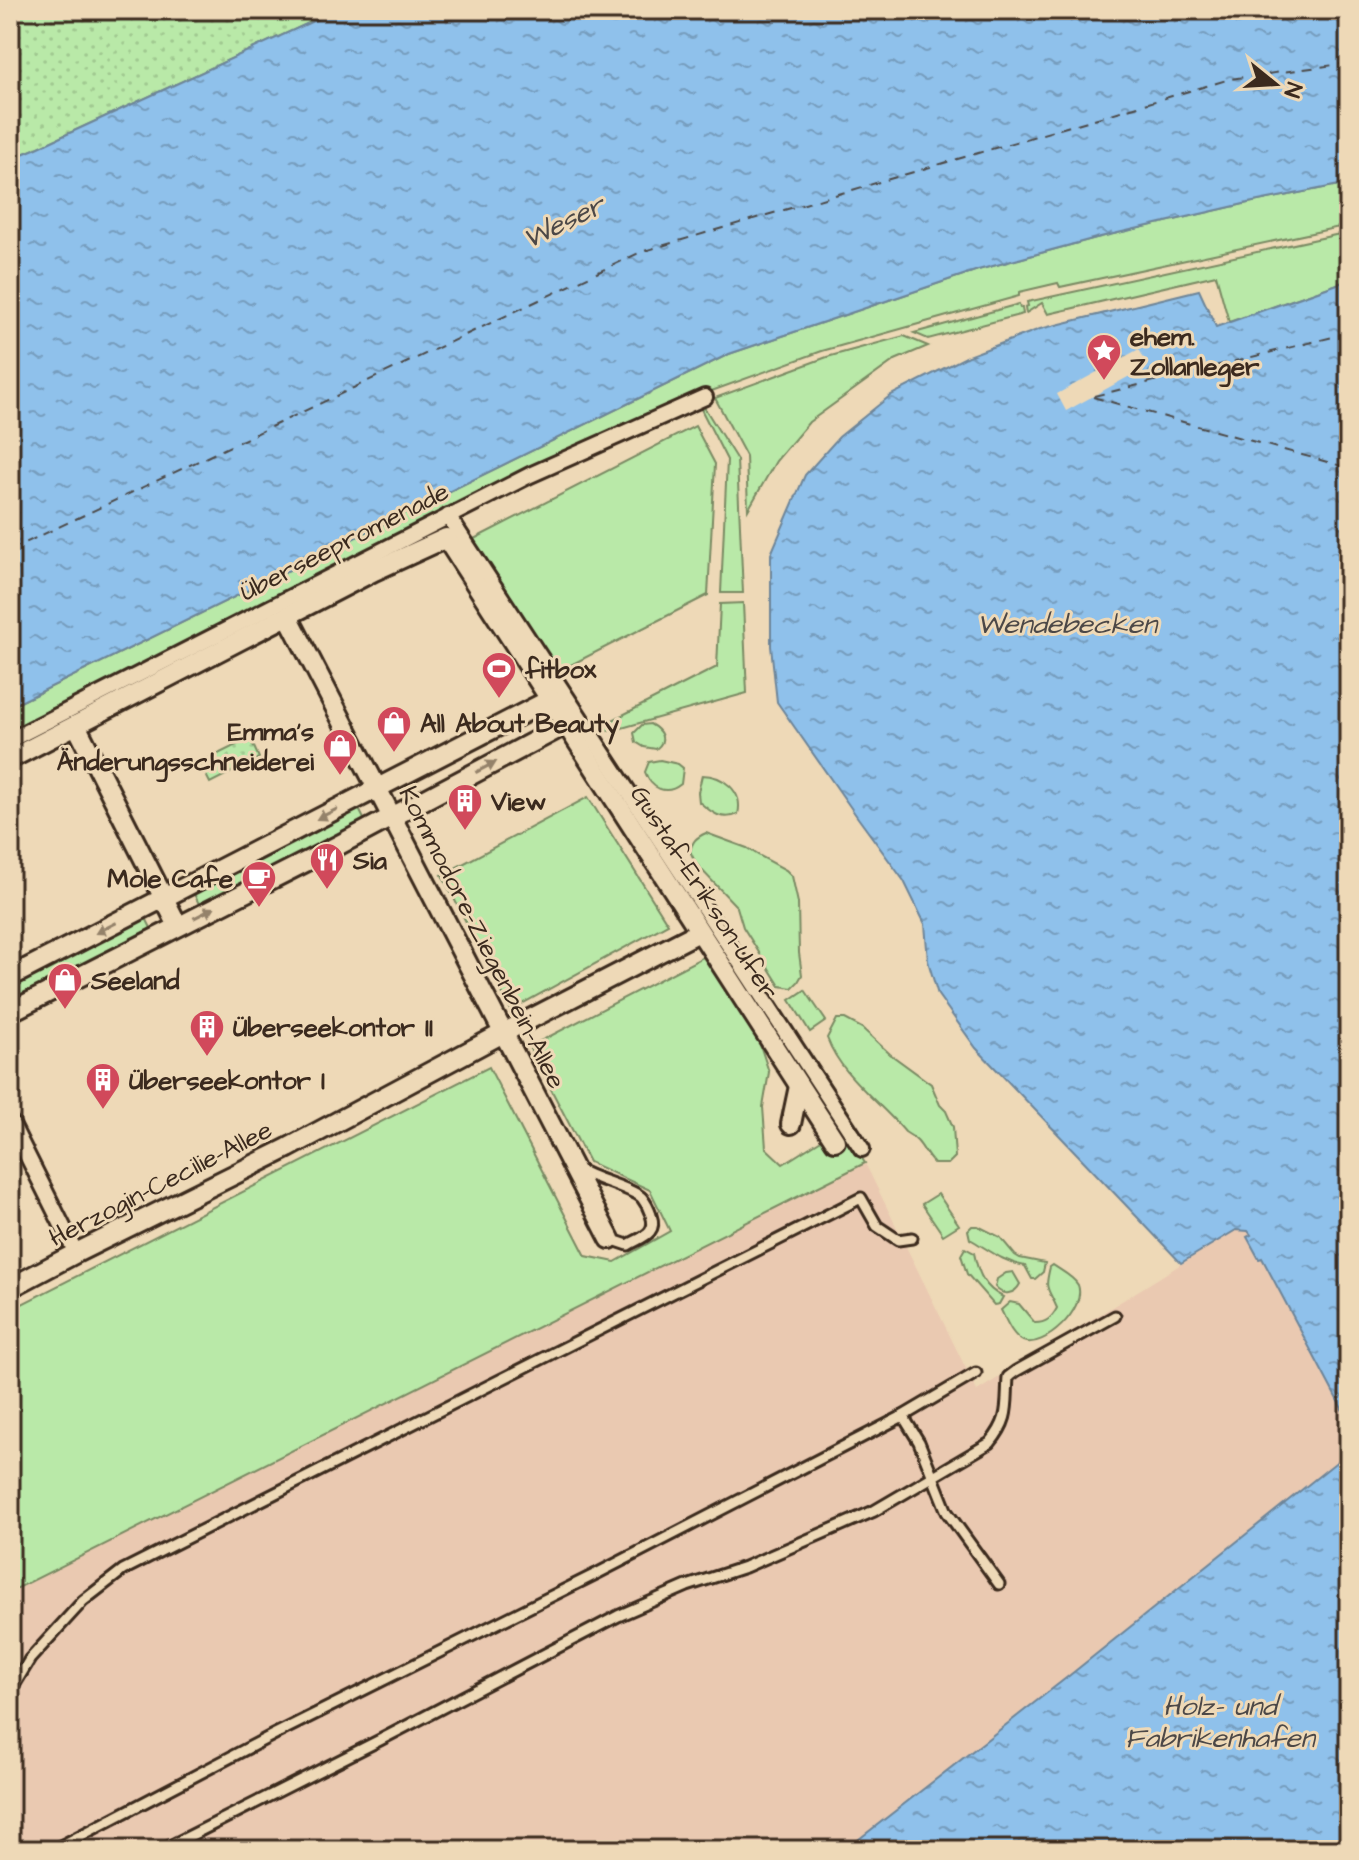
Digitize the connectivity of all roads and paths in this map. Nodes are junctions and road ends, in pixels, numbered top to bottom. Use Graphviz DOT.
graph roads {
  1 [pos="705,397"];
  2 [pos="448,516"];
  3 [pos="452,535"];
  4 [pos="288,616"];
  5 [pos="551,699"];
  6 [pos="567,724"];
  7 [pos="76,725"];
  8 [pos="10,740"];
  9 [pos="10,759"];
  10 [pos="378,788"];
  11 [pos="393,817"];
  12 [pos="163,899"];
  13 [pos="178,926"];
  14 [pos="699,932"];
  15 [pos="10,977"];
  16 [pos="10,1012"];
  17 [pos="503,1033"];
  18 [pos="799,1086"];
  19 [pos="10,1121"];
  20 [pos="791,1124"];
  21 [pos="835,1141"];
  22 [pos="862,1149"];
  23 [pos="571,1165"];
  24 [pos="912,1238"];
  25 [pos="610,1239"];
  26 [pos="76,1253"];
  27 [pos="10,1288"];
  28 [pos="1115,1316"];
  29 [pos="976,1373"];
  30 [pos="903,1416"];
  31 [pos="933,1478"];
  32 [pos="999,1584"];
  33 [pos="10,1692"];
  34 [pos="53,1850"];
  35 [pos="162,1850"];
  1 -- 2 [label="street, Überseepromenade"];
  2 -- 3 [label="street"];
  2 -- 8 [label="street, Überseepromenade"];
  3 -- 4 [label="street, Überseepromenade"];
  3 -- 5 [label="street, Gustaf-Erikson-Ufer"];
  3 -- 22 [label="street"];
  4 -- 7 [label="street, Überseepromenade"];
  4 -- 10 [label="street, Kommodore-Ziegenbein-Allee"];
  5 -- 6 [label="street, Gustaf-Erikson-Ufer"];
  5 -- 10 [label="street"];
  11 -- 6 [label="street, one-way"];
  6 -- 14 [label="street, Gustaf-Erikson-Ufer"];
  7 -- 9 [label="street, Überseepromenade"];
  7 -- 12 [label="street"];
  10 -- 11 [label="street, Kommodore-Ziegenbein-Allee"];
  10 -- 12 [label="street, one-way"];
  13 -- 11 [label="street, one-way"];
  11 -- 17 [label="street, Kommodore-Ziegenbein-Allee"];
  12 -- 13 [label="street"];
  12 -- 15 [label="street, one-way"];
  13 -- 16 [label="street"];
  14 -- 17 [label="street, Herzogin-Cecilie-Allee"];
  14 -- 18 [label="street, Gustaf-Erikson-Ufer"];
  17 -- 23 [label="street, Kommodore-Ziegenbein-Allee"];
  17 -- 26 [label="street, Herzogin-Cecilie-Allee"];
  18 -- 20 [label="street"];
  18 -- 21 [label="street, Gustaf-Erikson-Ufer"];
  19 -- 26 [label="street"];
  23 -- 25 [label="street, Kommodore-Ziegenbein-Allee"];
  23 -- 25 [label="lane"];
  24 -- 33 [label="lane"];
  26 -- 27 [label="street, Herzogin-Cecilie-Allee"];
  28 -- 31 [label="lane"];
  29 -- 30 [label="lane"];
  30 -- 31 [label="lane"];
  30 -- 34 [label="lane"];
  31 -- 32 [label="lane"];
  31 -- 35 [label="lane"];
}
